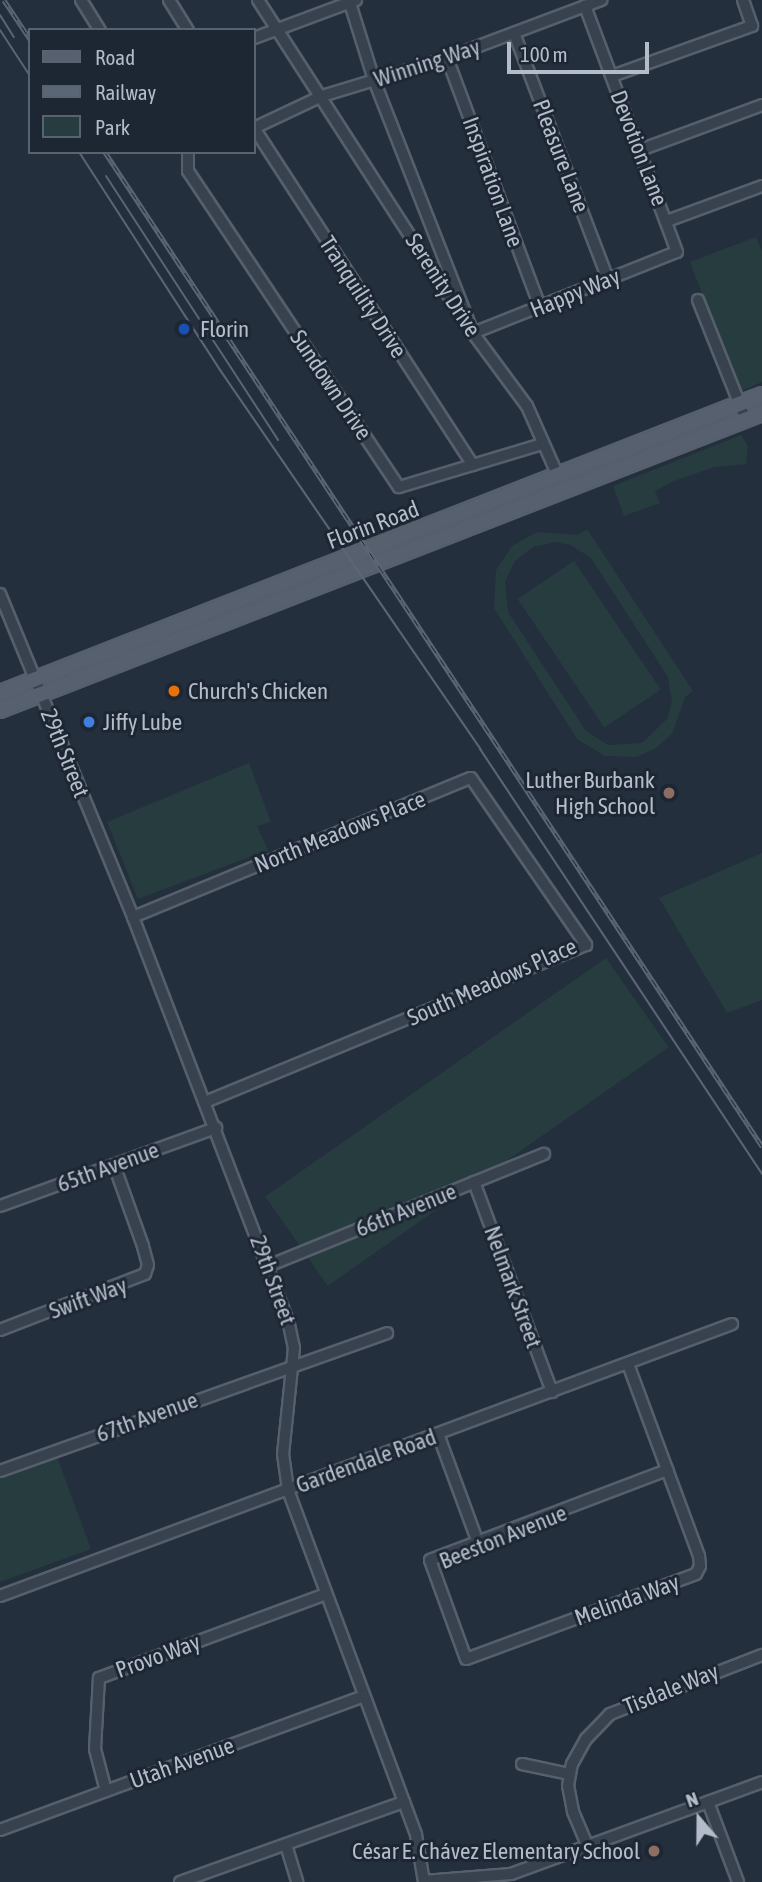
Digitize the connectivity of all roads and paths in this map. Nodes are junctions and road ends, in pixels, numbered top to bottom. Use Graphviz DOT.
graph roads {
  1 [pos="81,0"];
  2 [pos="169,0"];
  3 [pos="258,0"];
  4 [pos="601,0"];
  5 [pos="743,0"];
  6 [pos="351,1"];
  7 [pos="585,6"];
  8 [pos="99,28"];
  9 [pos="187,28"];
  10 [pos="277,31"];
  11 [pos="514,33"];
  12 [pos="256,37"];
  13 [pos="447,58"];
  14 [pos="612,76"];
  15 [pos="374,80"];
  16 [pos="322,96"];
  17 [pos="762,105"];
  18 [pos="256,127"];
  19 [pos="256,131"];
  20 [pos="640,150"];
  21 [pos="187,155"];
  22 [pos="762,186"];
  23 [pos="667,221"];
  24 [pos="677,252"];
  25 [pos="608,279"];
  26 [pos="698,300"];
  27 [pos="540,307"];
  28 [pos="472,333"];
  29 [pos="762,395"];
  30 [pos="739,404"];
  31 [pos="762,413"];
  32 [pos="746,420"];
  33 [pos="542,444"];
  34 [pos="472,465"];
  35 [pos="558,476"];
  36 [pos="546,497"];
  37 [pos="0,594"];
  38 [pos="35,680"];
  39 [pos="0,693"];
  40 [pos="41,695"];
  41 [pos="0,710"];
  42 [pos="518,847"];
  43 [pos="133,917"];
  44 [pos="206,1102"];
  45 [pos="216,1128"];
  46 [pos="544,1154"];
  47 [pos="114,1165"];
  48 [pos="474,1182"];
  49 [pos="0,1206"];
  50 [pos="268,1266"];
  51 [pos="732,1324"];
  52 [pos="0,1330"];
  53 [pos="387,1333"];
  54 [pos="293,1364"];
  55 [pos="628,1364"];
  56 [pos="552,1392"];
  57 [pos="438,1434"];
  58 [pos="667,1470"];
  59 [pos="0,1471"];
  60 [pos="288,1490"];
  61 [pos="478,1543"];
  62 [pos="326,1594"];
  63 [pos="0,1596"];
  64 [pos="761,1657"];
  65 [pos="466,1660"];
  66 [pos="364,1696"];
  67 [pos="522,1764"];
  68 [pos="570,1774"];
  69 [pos="762,1782"];
  70 [pos="106,1791"];
  71 [pos="404,1802"];
  72 [pos="708,1802"];
  73 [pos="0,1829"];
  74 [pos="286,1845"];
  75 [pos="588,1847"];
  76 [pos="180,1882"];
  77 [pos="297,1882"];
  78 [pos="424,1882"];
  79 [pos="738,1882"];
  1 -- 8 [label="street"];
  2 -- 9 [label="street"];
  3 -- 10 [label="street, Serenity Drive"];
  4 -- 7 [label="street, Winning Way"];
  5 -- 14 [label="street"];
  6 -- 10 [label="street"];
  6 -- 15 [label="street"];
  7 -- 11 [label="street, Winning Way"];
  7 -- 14 [label="street, Devotion Lane"];
  10 -- 12 [label="street"];
  10 -- 16 [label="street, Serenity Drive"];
  11 -- 13 [label="street, Winning Way"];
  11 -- 25 [label="street, Pleasure Lane"];
  13 -- 15 [label="street, Winning Way"];
  13 -- 27 [label="street, Inspiration Lane"];
  14 -- 20 [label="street, Devotion Lane"];
  15 -- 16 [label="street, Winning Way"];
  15 -- 28 [label="street"];
  16 -- 18 [label="street, Winning Way"];
  16 -- 28 [label="street, Serenity Drive"];
  17 -- 20 [label="street"];
  19 -- 34 [label="street, Tranquility Drive"];
  20 -- 23 [label="street, Devotion Lane"];
  21 -- 34 [label="street, Sundown Drive"];
  22 -- 23 [label="street"];
  23 -- 24 [label="street, Devotion Lane"];
  24 -- 25 [label="street, Happy Way"];
  25 -- 27 [label="street, Happy Way"];
  26 -- 30 [label="street"];
  27 -- 28 [label="street, Happy Way"];
  28 -- 33 [label="street, Serenity Drive"];
  29 -- 30 [label="main road, Florin Road"];
  30 -- 32 [label="street"];
  30 -- 35 [label="main road, Florin Road"];
  31 -- 32 [label="main road, Florin Road"];
  32 -- 36 [label="main road, Florin Road"];
  33 -- 34 [label="street, Sundown Drive"];
  33 -- 35 [label="street, Serenity Drive"];
  35 -- 36 [label="main road"];
  35 -- 38 [label="main road, Florin Road"];
  36 -- 40 [label="main road, Florin Road"];
  37 -- 38 [label="street, 29th Street"];
  38 -- 39 [label="main road, Florin Road"];
  38 -- 40 [label="street, 29th Street"];
  40 -- 41 [label="main road, Florin Road"];
  40 -- 43 [label="street, 29th Street"];
  42 -- 43 [label="street, North Meadows Place"];
  42 -- 44 [label="street, South Meadows Place"];
  43 -- 44 [label="street, 29th Street"];
  44 -- 45 [label="street, 29th Street"];
  45 -- 47 [label="street, 65th Avenue"];
  45 -- 50 [label="street, 29th Street"];
  46 -- 48 [label="street, 66th Avenue"];
  47 -- 49 [label="street, 65th Avenue"];
  47 -- 52 [label="street, Swift Way"];
  48 -- 50 [label="street, 66th Avenue"];
  48 -- 56 [label="street, Nelmark Street"];
  50 -- 54 [label="street, 29th Street"];
  51 -- 55 [label="street, Gardendale Road"];
  53 -- 54 [label="street, 67th Avenue"];
  54 -- 59 [label="street, 67th Avenue"];
  54 -- 60 [label="street, 29th Street"];
  55 -- 56 [label="street, Gardendale Road"];
  55 -- 58 [label="street, Melinda Way"];
  56 -- 57 [label="street, Gardendale Road"];
  57 -- 60 [label="street, Gardendale Road"];
  57 -- 61 [label="street"];
  58 -- 61 [label="street, Beeston Avenue"];
  58 -- 65 [label="street, Melinda Way"];
  60 -- 62 [label="street, 29th Street"];
  60 -- 63 [label="street, Gardendale Road"];
  61 -- 65 [label="street, Beeston Avenue"];
  62 -- 66 [label="street, 29th Street"];
  62 -- 70 [label="street, Provo Way"];
  64 -- 68 [label="street, Tisdale Way"];
  66 -- 70 [label="street, Utah Avenue"];
  66 -- 71 [label="street, 29th Street"];
  67 -- 68 [label="street"];
  68 -- 75 [label="street"];
  69 -- 72 [label="street"];
  70 -- 73 [label="street, Utah Avenue"];
  71 -- 74 [label="street"];
  71 -- 78 [label="street, 29th Street"];
  72 -- 75 [label="street"];
  72 -- 79 [label="street"];
  74 -- 76 [label="street"];
  74 -- 77 [label="street"];
  75 -- 78 [label="street"];
}
